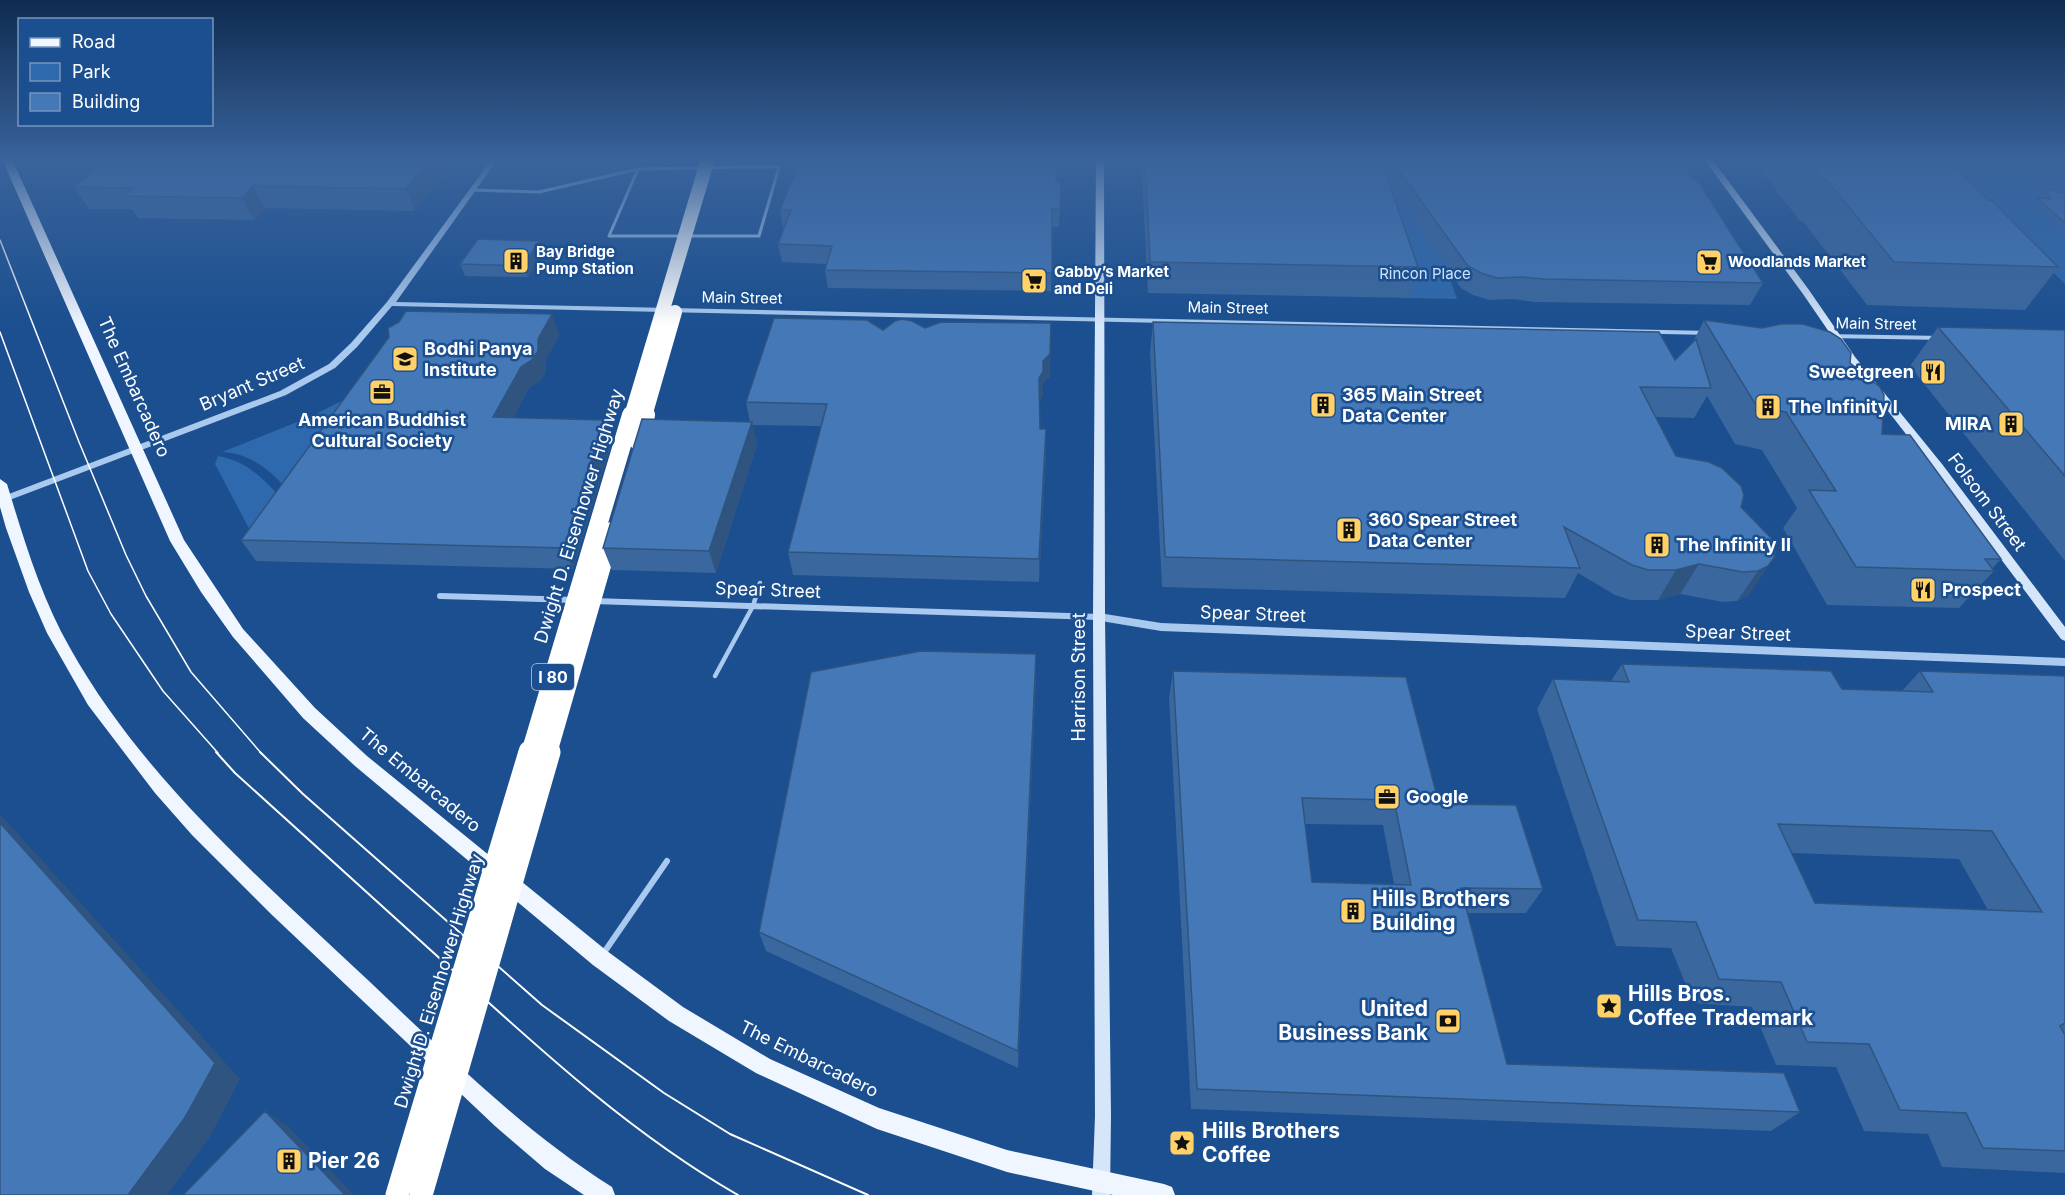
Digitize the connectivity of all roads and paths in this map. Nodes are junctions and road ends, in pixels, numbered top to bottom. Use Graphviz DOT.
graph roads {
  1 [pos="32,215"];
  2 [pos="454,215"];
  3 [pos="618,215"];
  4 [pos="691,215"];
  5 [pos="703,215"];
  6 [pos="765,215"];
  7 [pos="1100,215"];
  8 [pos="1750,215"];
  9 [pos="390,304"];
  10 [pos="1100,319"];
  11 [pos="1724,334"];
  12 [pos="1815,336"];
  13 [pos="1837,336"];
  14 [pos="1951,339"];
  15 [pos="137,448"];
  16 [pos="1,494"];
  17 [pos="760,583"];
  18 [pos="440,596"];
  19 [pos="753,606"];
  20 [pos="1099,617"];
  21 [pos="2065,636"];
  22 [pos="2065,662"];
  23 [pos="715,676"];
  24 [pos="667,861"];
  25 [pos="600,958"];
  26 [pos="1101,1188"];
  27 [pos="397,1195"];
  28 [pos="421,1195"];
  29 [pos="604,1195"];
  30 [pos="1164,1195"];
  1 -- 15 [label="main road, The Embarcadero"];
  2 -- 9 [label="street, Bryant Street"];
  3 -- 6 [label="lane"];
  4 -- 27 [label="highway, Dwight D. Eisenhower Highway / I 80, bridge"];
  5 -- 28 [label="highway, Dwight D. Eisenhower Highway / I 80, bridge"];
  7 -- 10 [label="main road, Harrison Street"];
  8 -- 13 [label="main road, Folsom Street"];
  9 -- 10 [label="street, Main Street"];
  9 -- 15 [label="street, Bryant Street"];
  10 -- 11 [label="street, Main Street"];
  10 -- 20 [label="main road, Harrison Street"];
  12 -- 13 [label="street, Main Street"];
  13 -- 14 [label="street, Main Street"];
  13 -- 21 [label="main road, Folsom Street"];
  15 -- 16 [label="street, Bryant Street"];
  15 -- 25 [label="main road, The Embarcadero"];
  16 -- 29 [label="main road"];
  17 -- 19 [label="lane"];
  18 -- 19 [label="street, Spear Street"];
  19 -- 20 [label="street, Spear Street"];
  19 -- 23 [label="lane"];
  20 -- 22 [label="street, Spear Street"];
  20 -- 26 [label="main road, Harrison Street"];
  24 -- 25 [label="lane"];
  25 -- 26 [label="main road, The Embarcadero"];
  26 -- 30 [label="main road, The Embarcadero"];
}
